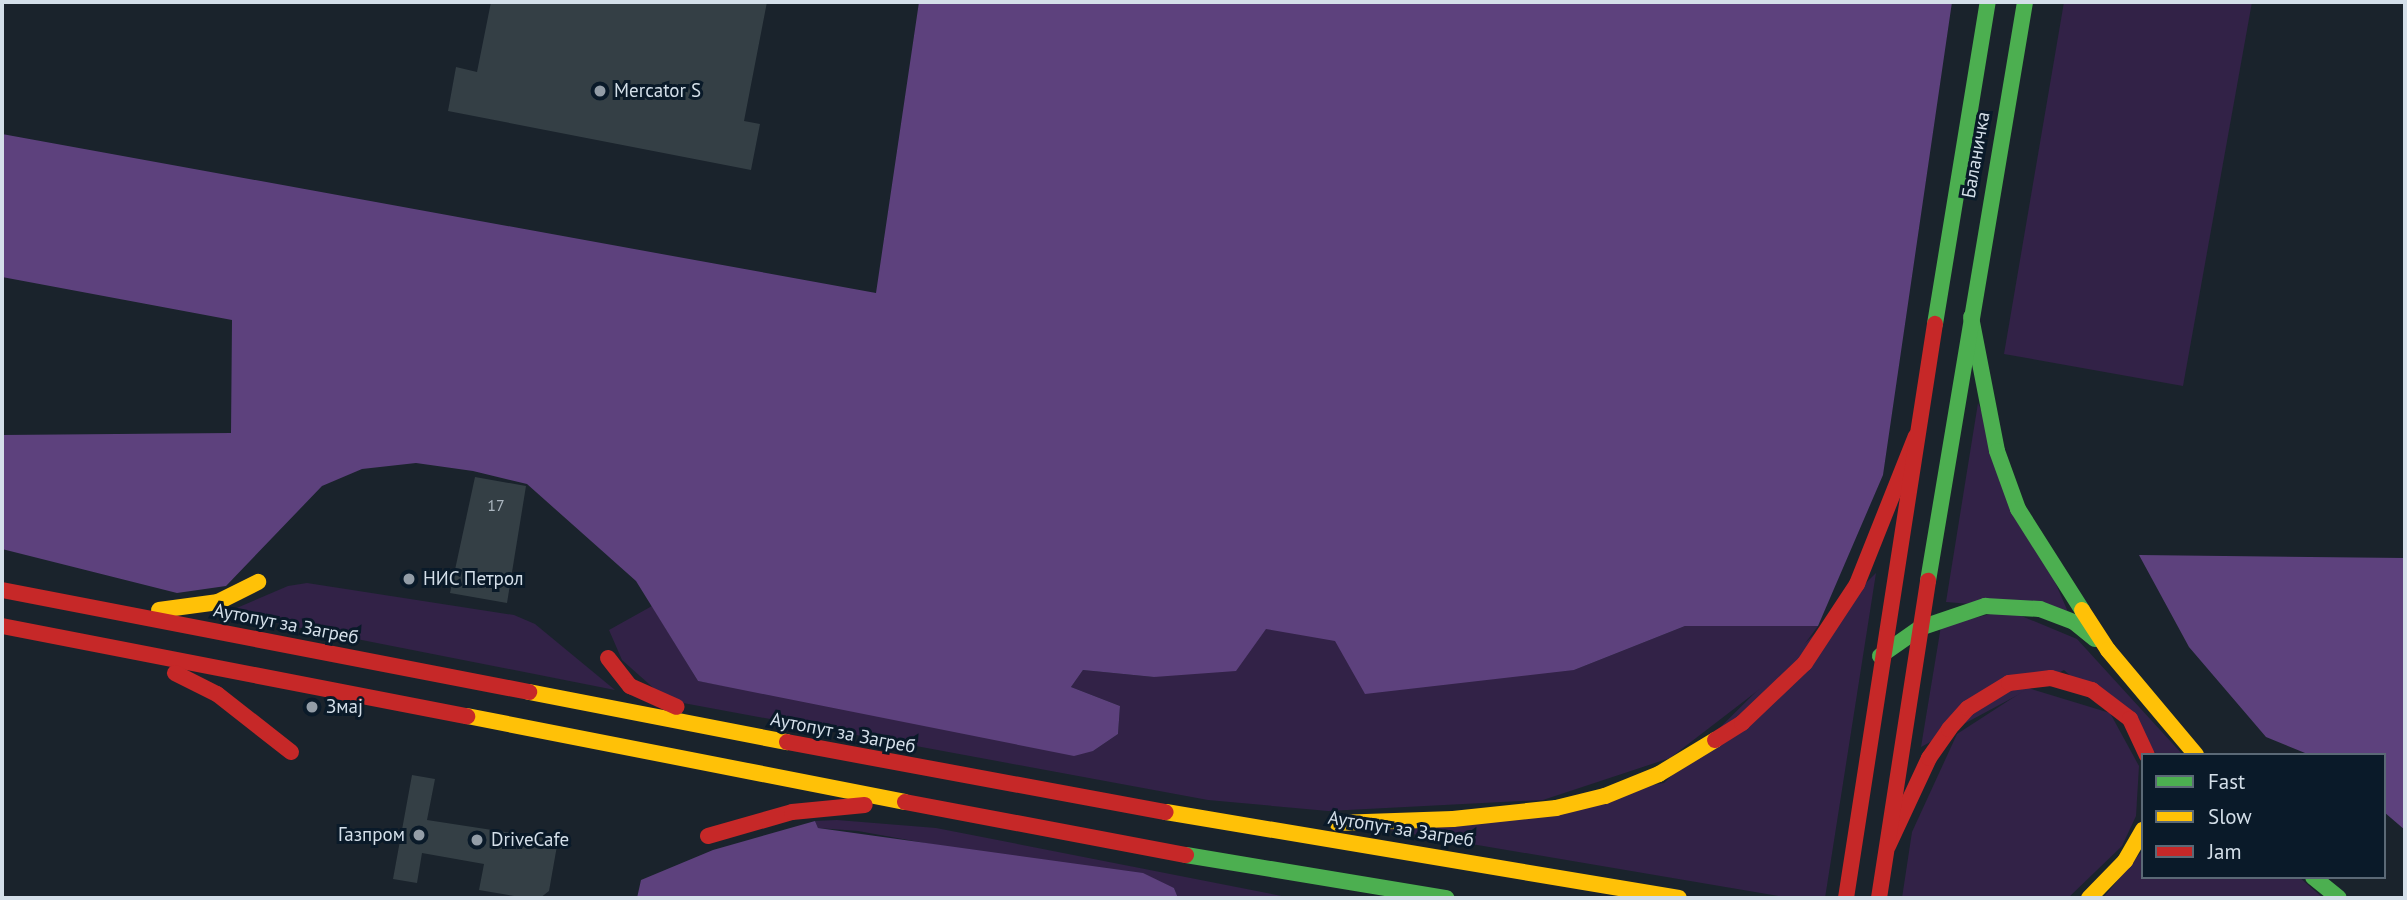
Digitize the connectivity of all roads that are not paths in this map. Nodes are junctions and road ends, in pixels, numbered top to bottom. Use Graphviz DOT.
graph roads {
  1 [pos="1988,2"];
  2 [pos="2025,2"];
  3 [pos="1959,175"];
  4 [pos="1993,181"];
  5 [pos="1971,317"];
  6 [pos="1916,436"];
  7 [pos="258,582"];
  8 [pos="2,590"];
  9 [pos="107,611"];
  10 [pos="2,626"];
  11 [pos="1920,628"];
  12 [pos="2108,650"];
  13 [pos="123,651"];
  14 [pos="1880,656"];
  15 [pos="608,658"];
  16 [pos="730,733"];
  17 [pos="291,752"];
  18 [pos="2146,753"];
  19 [pos="2194,753"];
  20 [pos="908,801"];
  21 [pos="1224,821"];
  22 [pos="2141,833"];
  23 [pos="708,836"];
  24 [pos="1888,846"];
  25 [pos="1143,848"];
  26 [pos="2315,879"];
  27 [pos="1261,885"];
  28 [pos="1446,898"];
  29 [pos="1679,898"];
  30 [pos="1846,898"];
  31 [pos="1879,898"];
  32 [pos="2089,898"];
  33 [pos="2339,898"];
  1 -- 3 [label="main road, Баланичка"];
  2 -- 4 [label="main road, Баланичка"];
  3 -- 4 [label="main road"];
  3 -- 6 [label="main road, Баланичка"];
  4 -- 5 [label="main road, Баланичка"];
  5 -- 11 [label="main road, Баланичка"];
  5 -- 12 [label="main road"];
  6 -- 14 [label="main road"];
  6 -- 21 [label="main road"];
  7 -- 9 [label="main road"];
  8 -- 9 [label="main road, Аутопут за Загреб"];
  9 -- 16 [label="main road, Аутопут за Загреб"];
  10 -- 13 [label="main road"];
  11 -- 12 [label="main road"];
  11 -- 14 [label="main road"];
  11 -- 24 [label="main road, Баланичка"];
  12 -- 19 [label="main road"];
  13 -- 17 [label="main road"];
  13 -- 20 [label="main road"];
  14 -- 30 [label="main road"];
  15 -- 16 [label="main road"];
  16 -- 21 [label="main road, Аутопут за Загреб"];
  18 -- 24 [label="main road"];
  20 -- 23 [label="main road"];
  20 -- 25 [label="main road"];
  21 -- 29 [label="main road, Аутопут за Загреб"];
  22 -- 32 [label="main road"];
  24 -- 31 [label="main road"];
  25 -- 27 [label="main road"];
  25 -- 28 [label="main road"];
  26 -- 33 [label="main road"];
}
